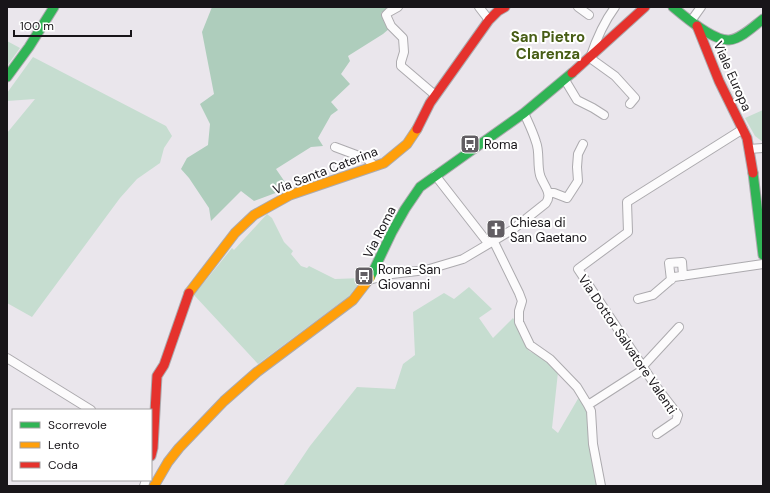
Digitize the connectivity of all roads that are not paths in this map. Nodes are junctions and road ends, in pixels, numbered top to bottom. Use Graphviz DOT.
graph roads {
  1 [pos="54,7"];
  2 [pos="398,7"];
  3 [pos="479,7"];
  4 [pos="505,7"];
  5 [pos="578,7"];
  6 [pos="615,7"];
  7 [pos="645,7"];
  8 [pos="673,7"];
  9 [pos="701,7"];
  10 [pos="589,15"];
  11 [pos="763,19"];
  12 [pos="489,20"];
  13 [pos="694,24"];
  14 [pos="729,40"];
  15 [pos="707,50"];
  16 [pos="590,58"];
  17 [pos="7,77"];
  18 [pos="565,80"];
  19 [pos="435,95"];
  20 [pos="630,104"];
  21 [pos="524,113"];
  22 [pos="604,115"];
  23 [pos="743,128"];
  24 [pos="584,144"];
  25 [pos="335,147"];
  26 [pos="763,148"];
  27 [pos="749,149"];
  28 [pos="375,166"];
  29 [pos="436,175"];
  30 [pos="548,193"];
  31 [pos="491,242"];
  32 [pos="763,255"];
  33 [pos="763,264"];
  34 [pos="683,276"];
  35 [pos="369,280"];
  36 [pos="671,280"];
  37 [pos="638,299"];
  38 [pos="679,327"];
  39 [pos="7,358"];
  40 [pos="644,367"];
  41 [pos="588,405"];
  42 [pos="89,409"];
  43 [pos="657,434"];
  44 [pos="152,450"];
  45 [pos="154,486"];
  46 [pos="601,486"];
  1 -- 17 [label="street"];
  2 -- 19 [label="street"];
  3 -- 12 [label="street"];
  4 -- 12 [label="street, Via Santa Caterina"];
  5 -- 10 [label="street"];
  6 -- 16 [label="street"];
  7 -- 16 [label="street, Via Roma"];
  8 -- 13 [label="street"];
  9 -- 13 [label="street"];
  11 -- 14 [label="street"];
  12 -- 19 [label="street, Via Santa Caterina"];
  13 -- 14 [label="street"];
  13 -- 15 [label="street, Viale Europa"];
  14 -- 15 [label="street"];
  15 -- 23 [label="street, Viale Europa"];
  16 -- 18 [label="street, Via Roma"];
  16 -- 20 [label="street"];
  18 -- 21 [label="street, Via Roma"];
  18 -- 22 [label="street"];
  19 -- 28 [label="street, Via Santa Caterina"];
  21 -- 29 [label="street, Via Roma"];
  21 -- 30 [label="street"];
  23 -- 27 [label="street, Viale Europa"];
  23 -- 40 [label="street, Via Dottor Salvatore Valenti"];
  24 -- 30 [label="street"];
  25 -- 28 [label="street"];
  26 -- 27 [label="street"];
  27 -- 32 [label="street, Viale Europa"];
  28 -- 44 [label="street, Via Santa Caterina"];
  29 -- 31 [label="street"];
  29 -- 35 [label="street, Via Roma"];
  30 -- 31 [label="street"];
  31 -- 35 [label="street"];
  31 -- 41 [label="street"];
  33 -- 34 [label="street"];
  34 -- 36 [label="street"];
  34 -- 36 [label="street"];
  35 -- 45 [label="street, Via Roma"];
  36 -- 37 [label="street"];
  38 -- 40 [label="street"];
  39 -- 42 [label="street"];
  40 -- 41 [label="street"];
  40 -- 43 [label="street, Via Dottor Salvatore Valenti"];
  41 -- 46 [label="street"];
}
